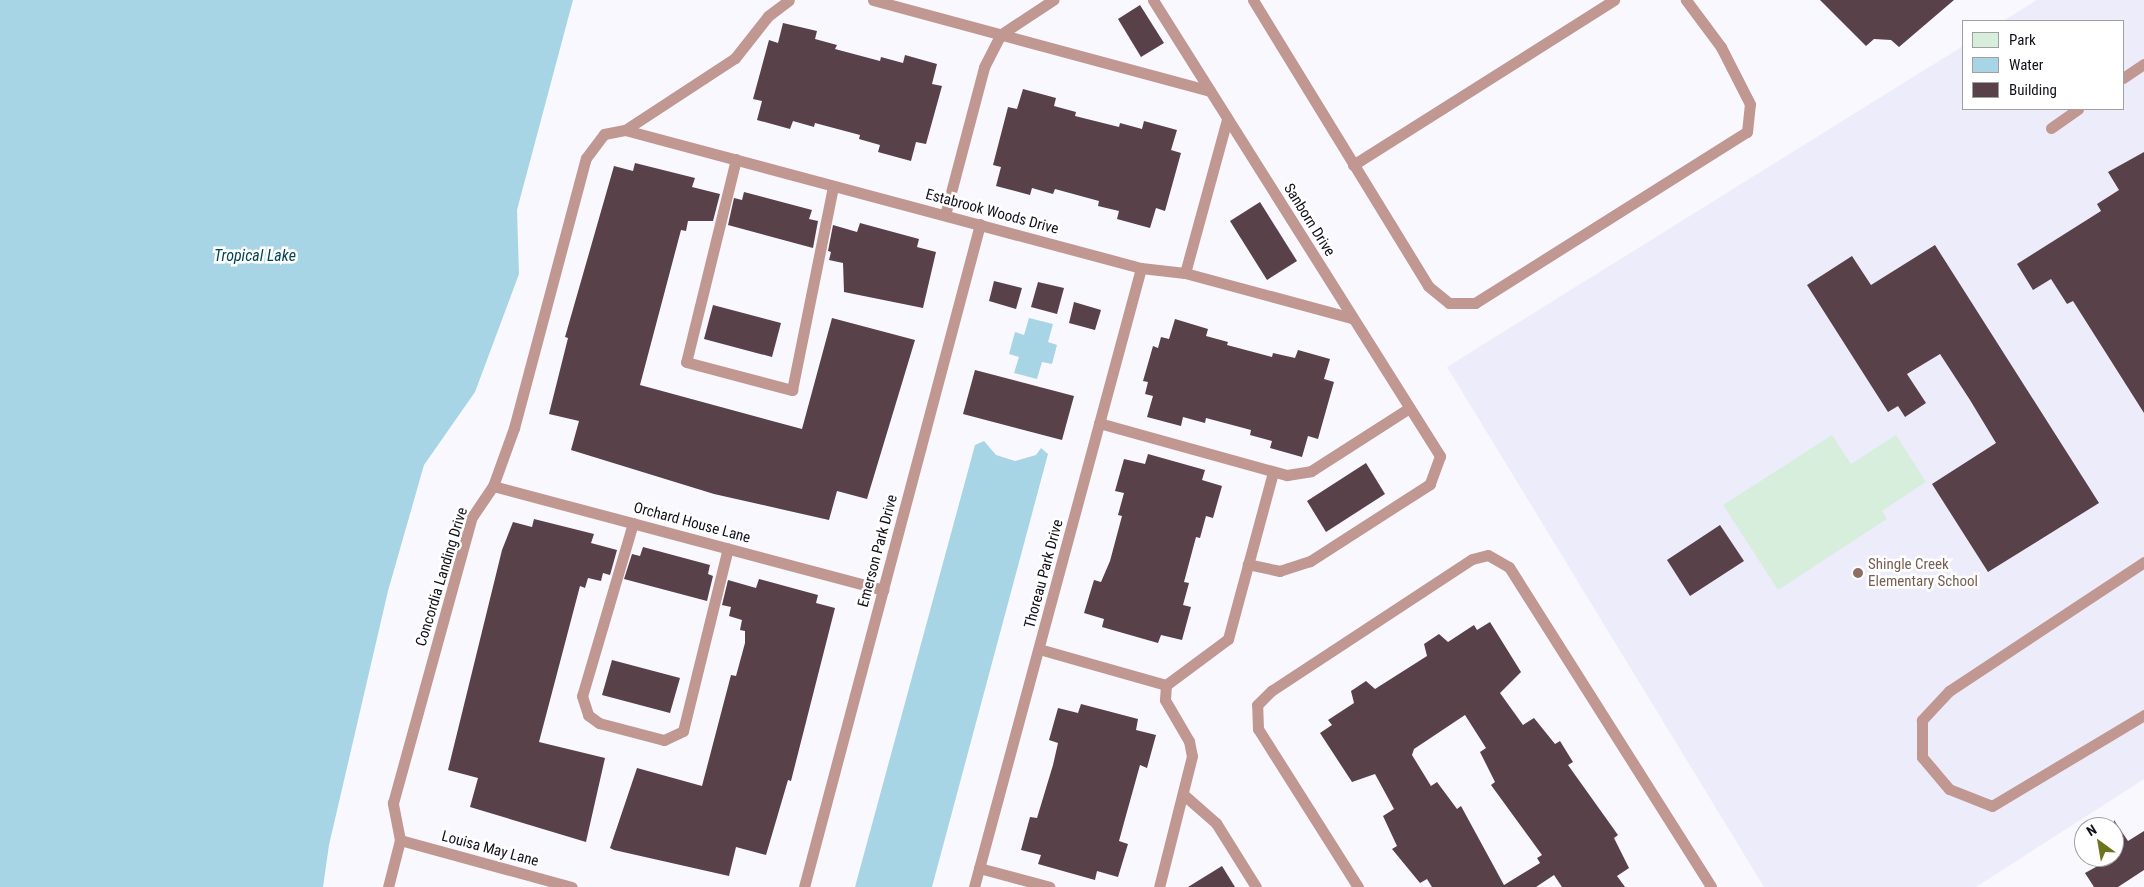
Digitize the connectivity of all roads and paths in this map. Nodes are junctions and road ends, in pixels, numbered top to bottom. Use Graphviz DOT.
graph roads {
  1 [pos="789,0"];
  2 [pos="873,0"];
  3 [pos="1053,0"];
  4 [pos="1153,0"];
  5 [pos="1253,0"];
  6 [pos="1614,0"];
  7 [pos="1686,0"];
  8 [pos="1000,35"];
  9 [pos="2144,64"];
  10 [pos="2124,77"];
  11 [pos="1210,91"];
  12 [pos="2077,110"];
  13 [pos="1227,119"];
  14 [pos="2051,128"];
  15 [pos="625,130"];
  16 [pos="736,159"];
  17 [pos="1353,165"];
  18 [pos="833,186"];
  19 [pos="945,215"];
  20 [pos="980,224"];
  21 [pos="1141,268"];
  22 [pos="1185,273"];
  23 [pos="1352,318"];
  24 [pos="1409,408"];
  25 [pos="1099,423"];
  26 [pos="1273,472"];
  27 [pos="493,486"];
  28 [pos="633,523"];
  29 [pos="728,548"];
  30 [pos="2144,562"];
  31 [pos="1248,564"];
  32 [pos="883,590"];
  33 [pos="1039,649"];
  34 [pos="1166,685"];
  35 [pos="2144,715"];
  36 [pos="1184,795"];
  37 [pos="400,840"];
  38 [pos="979,868"];
  39 [pos="536,882"];
  40 [pos="388,887"];
  41 [pos="572,887"];
  42 [pos="804,887"];
  43 [pos="974,887"];
  44 [pos="1050,887"];
  45 [pos="1159,887"];
  46 [pos="1256,887"];
  47 [pos="1358,887"];
  48 [pos="1711,887"];
  1 -- 15 [label="lane"];
  2 -- 8 [label="lane"];
  3 -- 8 [label="lane"];
  4 -- 11 [label="lane, Sanborn Drive"];
  5 -- 17 [label="lane"];
  6 -- 17 [label="lane"];
  7 -- 17 [label="lane"];
  8 -- 11 [label="lane"];
  8 -- 19 [label="lane"];
  9 -- 10 [label="lane"];
  11 -- 13 [label="lane, Sanborn Drive"];
  12 -- 14 [label="lane"];
  13 -- 22 [label="lane"];
  13 -- 23 [label="lane, Sanborn Drive"];
  15 -- 16 [label="lane, Estabrook Woods Drive"];
  15 -- 27 [label="lane, Concordia Landing Drive"];
  16 -- 18 [label="lane, Estabrook Woods Drive"];
  16 -- 18 [label="lane"];
  18 -- 19 [label="lane, Estabrook Woods Drive"];
  19 -- 20 [label="lane, Estabrook Woods Drive"];
  20 -- 21 [label="lane, Estabrook Woods Drive"];
  20 -- 32 [label="lane, Emerson Park Drive"];
  21 -- 22 [label="lane, Estabrook Woods Drive"];
  21 -- 25 [label="lane, Thoreau Park Drive"];
  22 -- 23 [label="lane, Estabrook Woods Drive"];
  23 -- 24 [label="lane, Sanborn Drive"];
  24 -- 26 [label="lane"];
  24 -- 31 [label="lane, Sanborn Drive"];
  25 -- 26 [label="lane"];
  25 -- 33 [label="lane, Thoreau Park Drive"];
  26 -- 31 [label="lane"];
  27 -- 28 [label="lane, Orchard House Lane"];
  27 -- 37 [label="lane, Concordia Landing Drive"];
  28 -- 29 [label="lane, Orchard House Lane"];
  28 -- 29 [label="lane"];
  29 -- 32 [label="lane, Orchard House Lane"];
  30 -- 35 [label="lane"];
  31 -- 34 [label="lane"];
  32 -- 42 [label="lane, Emerson Park Drive"];
  33 -- 34 [label="lane"];
  33 -- 38 [label="lane, Thoreau Park Drive"];
  34 -- 36 [label="lane"];
  36 -- 45 [label="lane"];
  36 -- 46 [label="lane"];
  37 -- 39 [label="lane, Louisa May Lane"];
  37 -- 40 [label="lane, Concordia Landing Drive"];
  38 -- 43 [label="lane, Thoreau Park Drive"];
  38 -- 44 [label="lane"];
  39 -- 41 [label="lane, Louisa May Lane"];
  47 -- 48 [label="lane"];
}
